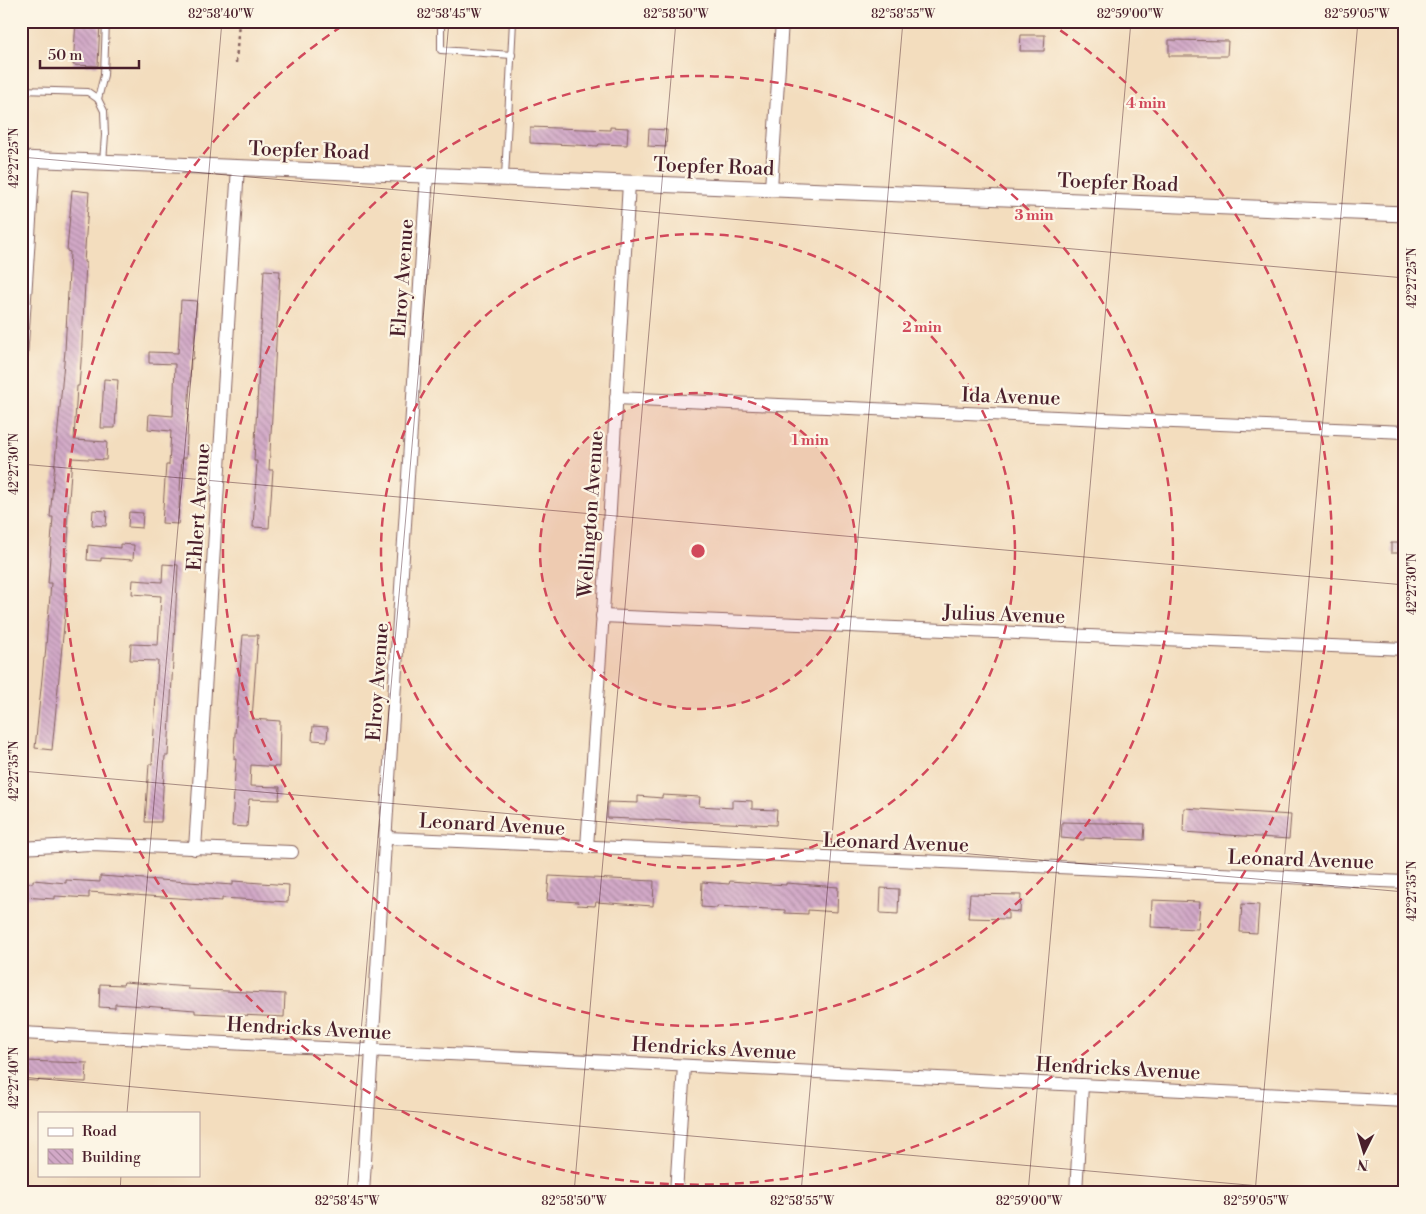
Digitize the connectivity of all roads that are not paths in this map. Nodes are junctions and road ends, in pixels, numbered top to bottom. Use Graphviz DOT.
graph roads {
  1 [pos="106,21"];
  2 [pos="441,21"];
  3 [pos="513,21"];
  4 [pos="782,21"];
  5 [pos="512,55"];
  6 [pos="21,90"];
  7 [pos="98,99"];
  8 [pos="28,159"];
  9 [pos="103,162"];
  10 [pos="238,167"];
  11 [pos="427,174"];
  12 [pos="505,177"];
  13 [pos="629,183"];
  14 [pos="771,188"];
  15 [pos="1405,214"];
  16 [pos="21,359"];
  17 [pos="616,398"];
  18 [pos="1405,432"];
  19 [pos="602,616"];
  20 [pos="1405,649"];
  21 [pos="387,838"];
  22 [pos="587,847"];
  23 [pos="21,848"];
  24 [pos="195,849"];
  25 [pos="292,852"];
  26 [pos="1405,882"];
  27 [pos="21,1033"];
  28 [pos="371,1050"];
  29 [pos="684,1066"];
  30 [pos="1082,1085"];
  31 [pos="1405,1101"];
  32 [pos="363,1193"];
  33 [pos="676,1193"];
  34 [pos="1076,1193"];
  1 -- 7 [label="lane"];
  2 -- 5 [label="lane"];
  3 -- 5 [label="lane"];
  4 -- 14 [label="street"];
  5 -- 12 [label="lane"];
  6 -- 7 [label="lane"];
  7 -- 9 [label="lane"];
  8 -- 9 [label="street, Toepfer Road"];
  8 -- 16 [label="street"];
  9 -- 10 [label="street, Toepfer Road"];
  10 -- 11 [label="street, Toepfer Road"];
  10 -- 24 [label="street, Ehlert Avenue"];
  11 -- 12 [label="street, Toepfer Road"];
  11 -- 21 [label="street, Elroy Avenue"];
  12 -- 13 [label="street, Toepfer Road"];
  13 -- 14 [label="street, Toepfer Road"];
  13 -- 17 [label="street, Wellington Avenue"];
  14 -- 15 [label="street, Toepfer Road"];
  17 -- 18 [label="street, Ida Avenue"];
  17 -- 19 [label="street, Wellington Avenue"];
  19 -- 20 [label="street, Julius Avenue"];
  19 -- 22 [label="street, Wellington Avenue"];
  21 -- 22 [label="street, Leonard Avenue"];
  21 -- 28 [label="street, Elroy Avenue"];
  22 -- 26 [label="street, Leonard Avenue"];
  23 -- 24 [label="street"];
  24 -- 25 [label="street"];
  27 -- 28 [label="street, Hendricks Avenue"];
  28 -- 29 [label="street, Hendricks Avenue"];
  28 -- 32 [label="street, Elroy Avenue"];
  29 -- 30 [label="street, Hendricks Avenue"];
  29 -- 33 [label="street"];
  30 -- 31 [label="street, Hendricks Avenue"];
  30 -- 34 [label="street"];
}
